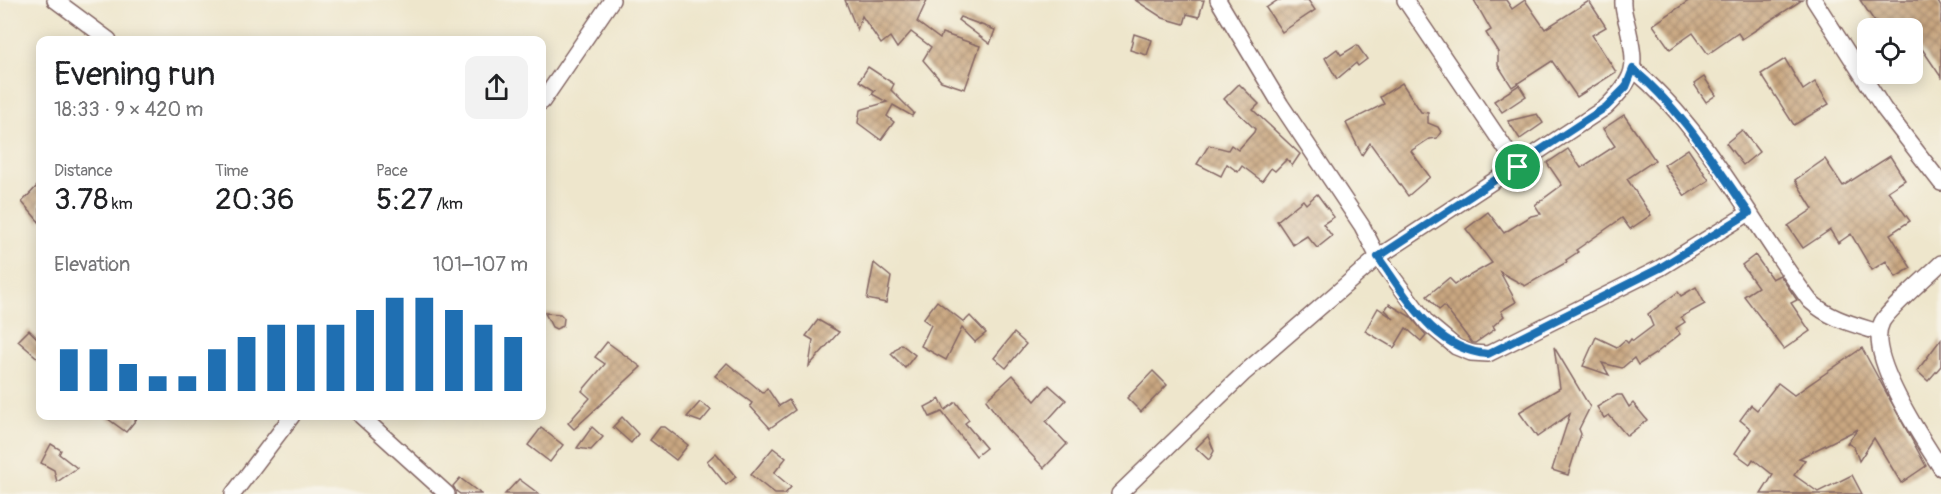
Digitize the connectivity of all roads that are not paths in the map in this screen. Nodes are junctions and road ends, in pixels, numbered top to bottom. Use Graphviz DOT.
graph roads {
  1 [pos="55,0"];
  2 [pos="612,0"];
  3 [pos="1218,0"];
  4 [pos="1405,0"];
  5 [pos="1623,0"];
  6 [pos="1814,0"];
  7 [pos="104,36"];
  8 [pos="1633,69"];
  9 [pos="546,96"];
  10 [pos="1518,167"];
  11 [pos="1941,183"];
  12 [pos="1749,213"];
  13 [pos="1378,257"];
  14 [pos="1941,263"];
  15 [pos="1878,332"];
  16 [pos="288,420"];
  17 [pos="365,420"];
  18 [pos="1941,468"];
  19 [pos="234,494"];
  20 [pos="447,494"];
  21 [pos="1119,494"];
  1 -- 7 [label="street"];
  2 -- 9 [label="street"];
  3 -- 13 [label="street"];
  4 -- 10 [label="street"];
  5 -- 8 [label="street"];
  6 -- 11 [label="street"];
  8 -- 10 [label="street"];
  8 -- 12 [label="street"];
  10 -- 13 [label="street"];
  12 -- 13 [label="street"];
  12 -- 15 [label="street"];
  13 -- 21 [label="street"];
  14 -- 15 [label="street"];
  15 -- 18 [label="street"];
  16 -- 19 [label="street"];
  17 -- 20 [label="street"];
}
